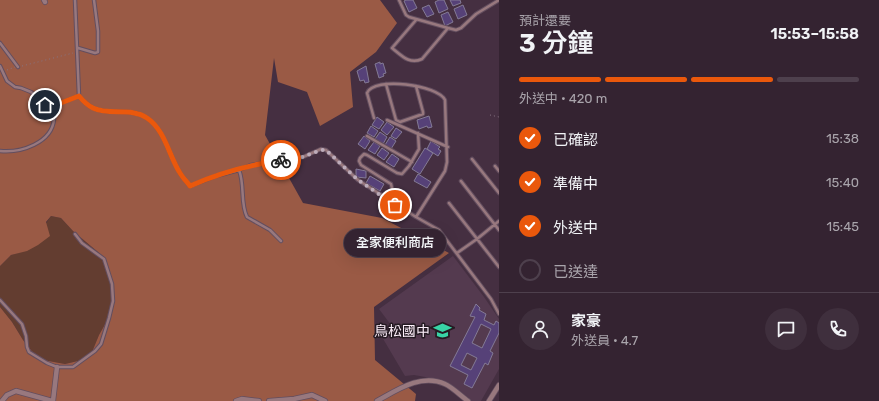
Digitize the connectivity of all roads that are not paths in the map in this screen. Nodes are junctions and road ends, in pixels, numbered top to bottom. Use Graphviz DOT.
graph roads {
  1 [pos="75,0"];
  2 [pos="94,0"];
  3 [pos="399,0"];
  4 [pos="499,0"];
  5 [pos="416,20"];
  6 [pos="448,28"];
  7 [pos="0,43"];
  8 [pos="78,48"];
  9 [pos="0,66"];
  10 [pos="18,66"];
  11 [pos="386,84"];
  12 [pos="416,86"];
  13 [pos="79,96"];
  14 [pos="53,106"];
  15 [pos="374,118"];
  16 [pos="387,120"];
  17 [pos="418,133"];
  18 [pos="367,136"];
  19 [pos="448,147"];
  20 [pos="0,152"];
  21 [pos="472,159"];
  22 [pos="412,162"];
  23 [pos="495,166"];
  24 [pos="239,170"];
  25 [pos="499,171"];
  26 [pos="461,181"];
  27 [pos="499,193"];
  28 [pos="386,199"];
  29 [pos="449,203"];
  30 [pos="416,217"];
  31 [pos="499,221"];
  32 [pos="495,225"];
  33 [pos="499,230"];
  34 [pos="75,234"];
  35 [pos="477,239"];
  36 [pos="281,241"];
  37 [pos="457,253"];
  38 [pos="499,267"];
  39 [pos="0,300"];
  40 [pos="499,314"];
  41 [pos="57,367"];
  42 [pos="499,385"];
  43 [pos="2,401"];
  44 [pos="52,401"];
  45 [pos="236,401"];
  46 [pos="259,401"];
  47 [pos="269,401"];
  48 [pos="325,401"];
  49 [pos="377,401"];
  50 [pos="468,401"];
  51 [pos="489,401"];
  1 -- 8 [label="lane"];
  2 -- 8 [label="lane"];
  3 -- 5 [label="lane"];
  4 -- 6 [label="lane"];
  5 -- 6 [label="lane"];
  5 -- 6 [label="lane"];
  7 -- 10 [label="lane"];
  8 -- 13 [label="lane"];
  9 -- 14 [label="lane"];
  11 -- 12 [label="lane"];
  11 -- 12 [label="lane"];
  11 -- 15 [label="lane"];
  12 -- 19 [label="lane"];
  13 -- 14 [label="lane"];
  13 -- 24 [label="lane"];
  14 -- 20 [label="lane"];
  16 -- 17 [label="lane"];
  17 -- 19 [label="lane"];
  17 -- 22 [label="lane"];
  18 -- 22 [label="lane"];
  19 -- 30 [label="lane"];
  21 -- 27 [label="lane"];
  22 -- 28 [label="lane"];
  23 -- 25 [label="lane"];
  24 -- 28 [label="lane"];
  24 -- 36 [label="lane"];
  26 -- 32 [label="lane"];
  28 -- 30 [label="lane"];
  29 -- 35 [label="lane"];
  30 -- 37 [label="lane"];
  31 -- 32 [label="lane"];
  32 -- 33 [label="lane"];
  32 -- 35 [label="lane"];
  34 -- 41 [label="lane"];
  35 -- 37 [label="lane"];
  35 -- 38 [label="lane"];
  37 -- 40 [label="lane"];
  39 -- 41 [label="lane"];
  41 -- 44 [label="street"];
  42 -- 51 [label="street"];
  43 -- 44 [label="street"];
  45 -- 46 [label="street"];
  47 -- 48 [label="street"];
  49 -- 50 [label="street"];
}
